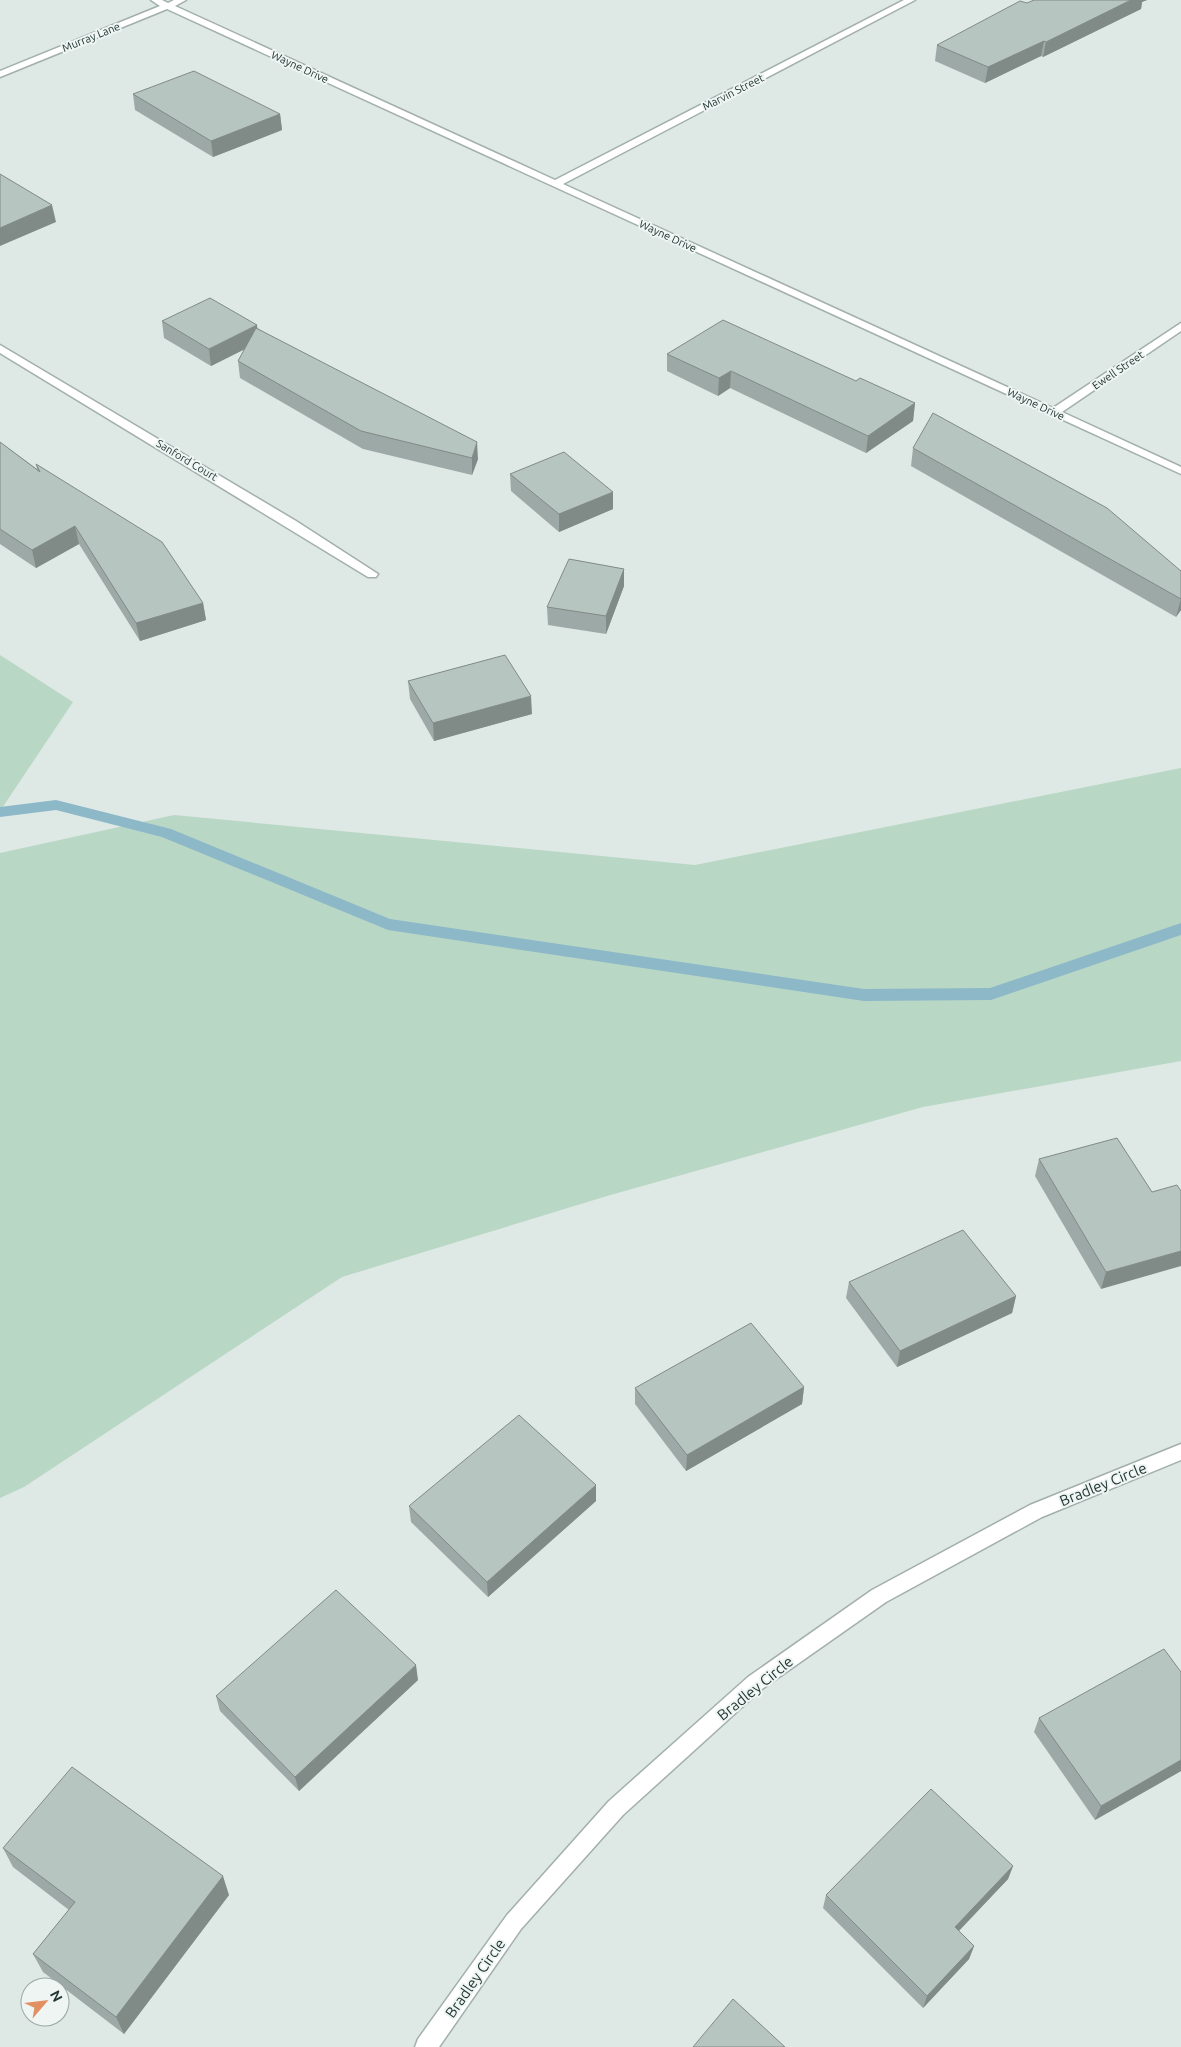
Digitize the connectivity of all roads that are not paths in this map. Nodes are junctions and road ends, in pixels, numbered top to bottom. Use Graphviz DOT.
graph roads {
  1 [pos="155,0"];
  2 [pos="182,0"];
  3 [pos="911,0"];
  4 [pos="167,6"];
  5 [pos="0,74"];
  6 [pos="554,184"];
  7 [pos="1181,326"];
  8 [pos="0,348"];
  9 [pos="1054,413"];
  10 [pos="1181,471"];
  11 [pos="372,574"];
  12 [pos="1181,1452"];
  13 [pos="426,2047"];
  1 -- 4 [label="street, Wayne Drive"];
  2 -- 4 [label="street, Murray Lane"];
  3 -- 6 [label="street, Marvin Street"];
  4 -- 5 [label="street, Murray Lane"];
  4 -- 6 [label="street, Wayne Drive"];
  6 -- 9 [label="street, Wayne Drive"];
  7 -- 9 [label="street, Ewell Street"];
  8 -- 11 [label="street, Sanford Court"];
  9 -- 10 [label="street, Wayne Drive"];
  12 -- 13 [label="street, Bradley Circle"];
}
